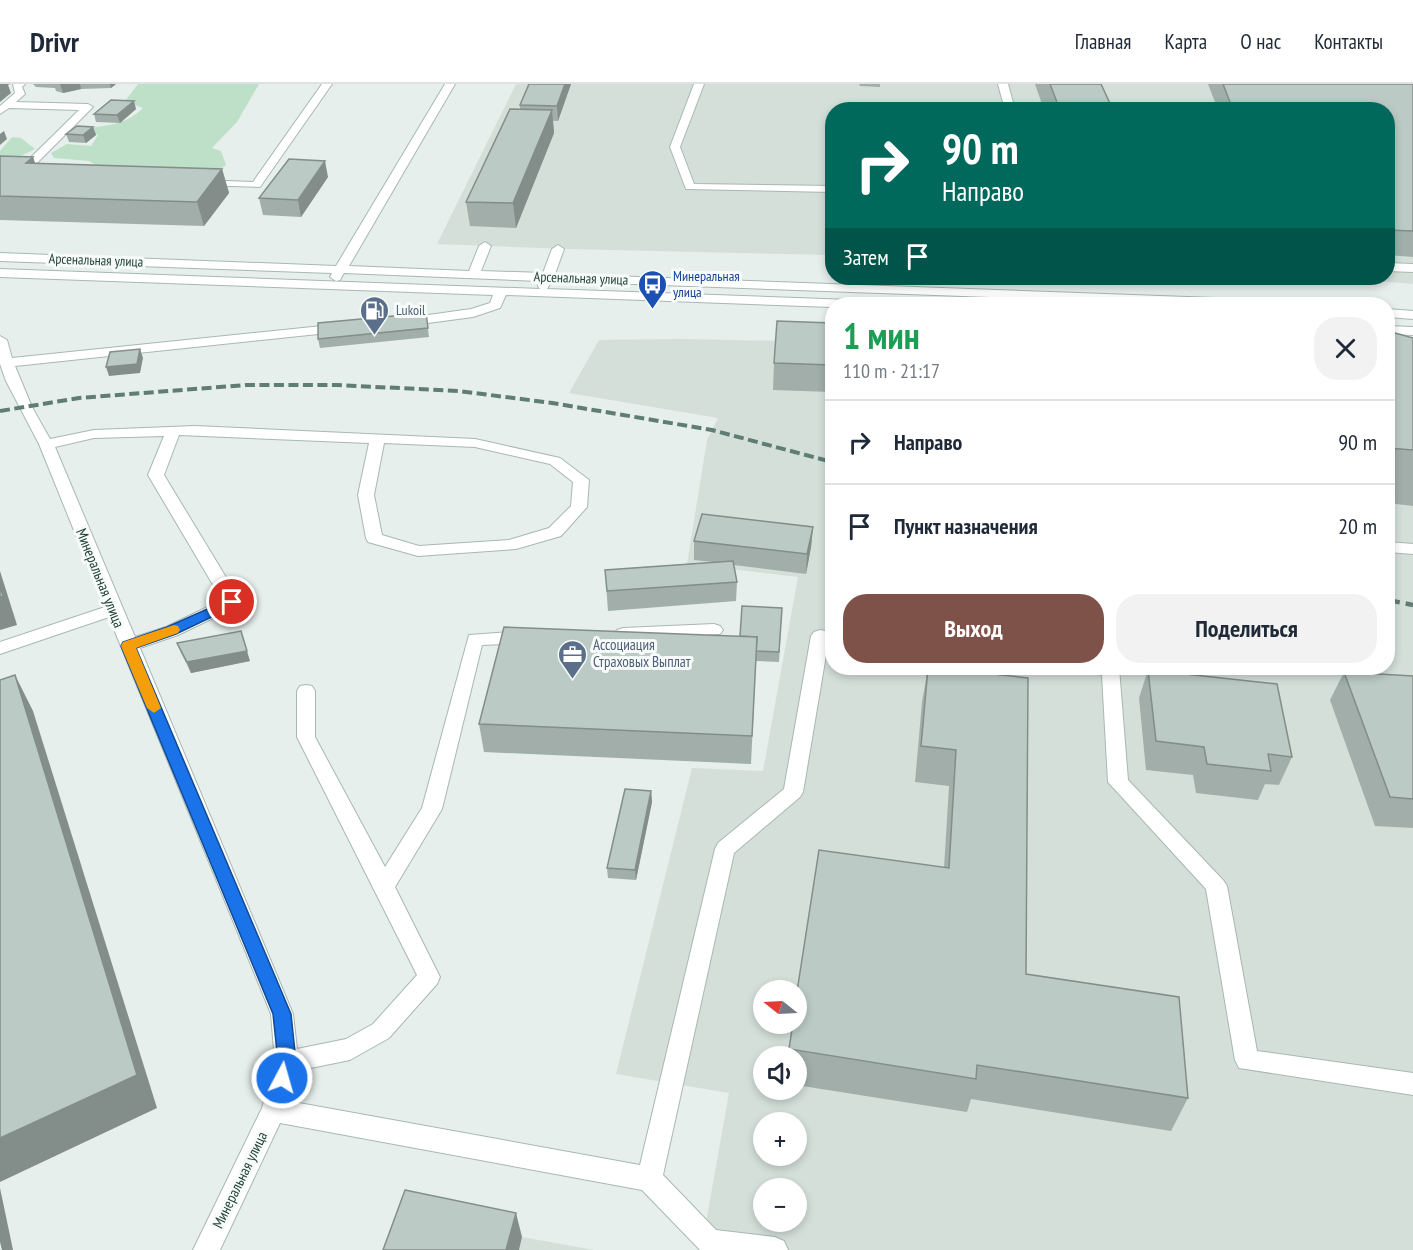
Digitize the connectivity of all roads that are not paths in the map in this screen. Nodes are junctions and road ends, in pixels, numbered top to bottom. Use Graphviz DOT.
graph roads {
  1 [pos="20,84"];
  2 [pos="327,84"];
  3 [pos="450,84"];
  4 [pos="699,84"];
  5 [pos="1003,84"];
  6 [pos="1008,102"];
  7 [pos="4,108"];
  8 [pos="23,171"];
  9 [pos="186,183"];
  10 [pos="825,189"];
  11 [pos="485,246"];
  12 [pos="558,249"];
  13 [pos="0,257"];
  14 [pos="25,258"];
  15 [pos="1395,267"];
  16 [pos="1413,268"];
  17 [pos="341,269"];
  18 [pos="6,273"];
  19 [pos="474,274"];
  20 [pos="548,277"];
  21 [pos="331,286"];
  22 [pos="0,287"];
  23 [pos="501,292"];
  24 [pos="542,294"];
  25 [pos="1033,295"];
  26 [pos="1086,297"];
  27 [pos="825,303"];
  28 [pos="1395,314"];
  29 [pos="1413,315"];
  30 [pos="397,322"];
  31 [pos="361,326"];
  32 [pos="1395,331"];
  33 [pos="1413,332"];
  34 [pos="2,353"];
  35 [pos="7,386"];
  36 [pos="172,431"];
  37 [pos="377,440"];
  38 [pos="46,444"];
  39 [pos="1395,547"];
  40 [pos="1413,549"];
  41 [pos="113,610"];
  42 [pos="714,630"];
  43 [pos="606,634"];
  44 [pos="547,636"];
  45 [pos="825,637"];
  46 [pos="128,646"];
  47 [pos="0,648"];
  48 [pos="1111,675"];
  49 [pos="306,691"];
  50 [pos="384,886"];
  51 [pos="287,1062"];
  52 [pos="1413,1084"];
  53 [pos="274,1110"];
  54 [pos="649,1179"];
  55 [pos="206,1250"];
  56 [pos="775,1250"];
  1 -- 7 [label="street"];
  2 -- 9 [label="street"];
  3 -- 17 [label="street"];
  4 -- 10 [label="street"];
  5 -- 6 [label="street"];
  7 -- 8 [label="street"];
  11 -- 19 [label="street"];
  12 -- 20 [label="street"];
  13 -- 14 [label="street, Арсенальная улица"];
  14 -- 17 [label="street, Арсенальная улица"];
  14 -- 18 [label="street"];
  15 -- 16 [label="street"];
  17 -- 19 [label="street, Арсенальная улица"];
  17 -- 21 [label="street"];
  18 -- 21 [label="street, Арсенальная улица"];
  18 -- 22 [label="street"];
  19 -- 20 [label="street, Арсенальная улица"];
  20 -- 24 [label="street"];
  20 -- 25 [label="street, Арсенальная улица"];
  21 -- 23 [label="street, Арсенальная улица"];
  23 -- 24 [label="street, Арсенальная улица"];
  23 -- 30 [label="street"];
  24 -- 27 [label="street, Арсенальная улица"];
  25 -- 26 [label="street, Арсенальная улица"];
  28 -- 29 [label="street"];
  31 -- 34 [label="street"];
  32 -- 33 [label="street"];
  34 -- 35 [label="street, Минеральная улица"];
  35 -- 38 [label="street, Минеральная улица"];
  36 -- 37 [label="street"];
  36 -- 38 [label="street"];
  36 -- 46 [label="street"];
  37 -- 37 [label="street"];
  38 -- 41 [label="street, Минеральная улица"];
  39 -- 40 [label="street"];
  41 -- 46 [label="street, Минеральная улица"];
  41 -- 47 [label="street"];
  42 -- 43 [label="street"];
  44 -- 50 [label="street"];
  45 -- 54 [label="street"];
  46 -- 51 [label="street, Минеральная улица"];
  48 -- 52 [label="street"];
  49 -- 50 [label="street"];
  50 -- 51 [label="street"];
  51 -- 53 [label="street, Минеральная улица"];
  53 -- 54 [label="street"];
  53 -- 55 [label="street, Минеральная улица"];
  54 -- 56 [label="street"];
}
